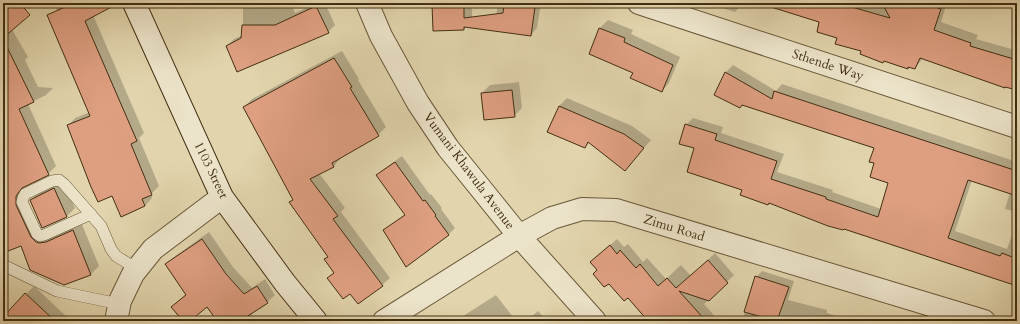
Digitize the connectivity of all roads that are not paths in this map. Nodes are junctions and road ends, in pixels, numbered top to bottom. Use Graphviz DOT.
graph roads {
  1 [pos="134,3"];
  2 [pos="367,3"];
  3 [pos="639,3"];
  4 [pos="1017,127"];
  5 [pos="222,197"];
  6 [pos="90,214"];
  7 [pos="519,236"];
  8 [pos="3,265"];
  9 [pos="137,269"];
  10 [pos="118,312"];
  11 [pos="316,321"];
  12 [pos="384,321"];
  13 [pos="596,321"];
  14 [pos="984,321"];
  1 -- 5 [label="street, 1103 Street"];
  2 -- 7 [label="street, Vumani Khawula Avenue"];
  3 -- 4 [label="street, Sthende Way"];
  5 -- 9 [label="street"];
  5 -- 11 [label="street, 1103 Street"];
  6 -- 6 [label="lane"];
  6 -- 9 [label="lane"];
  7 -- 12 [label="street, Zimu Road"];
  7 -- 13 [label="street, Vumani Khawula Avenue"];
  7 -- 14 [label="street, Zimu Road"];
  8 -- 10 [label="lane"];
  9 -- 10 [label="street"];
}
